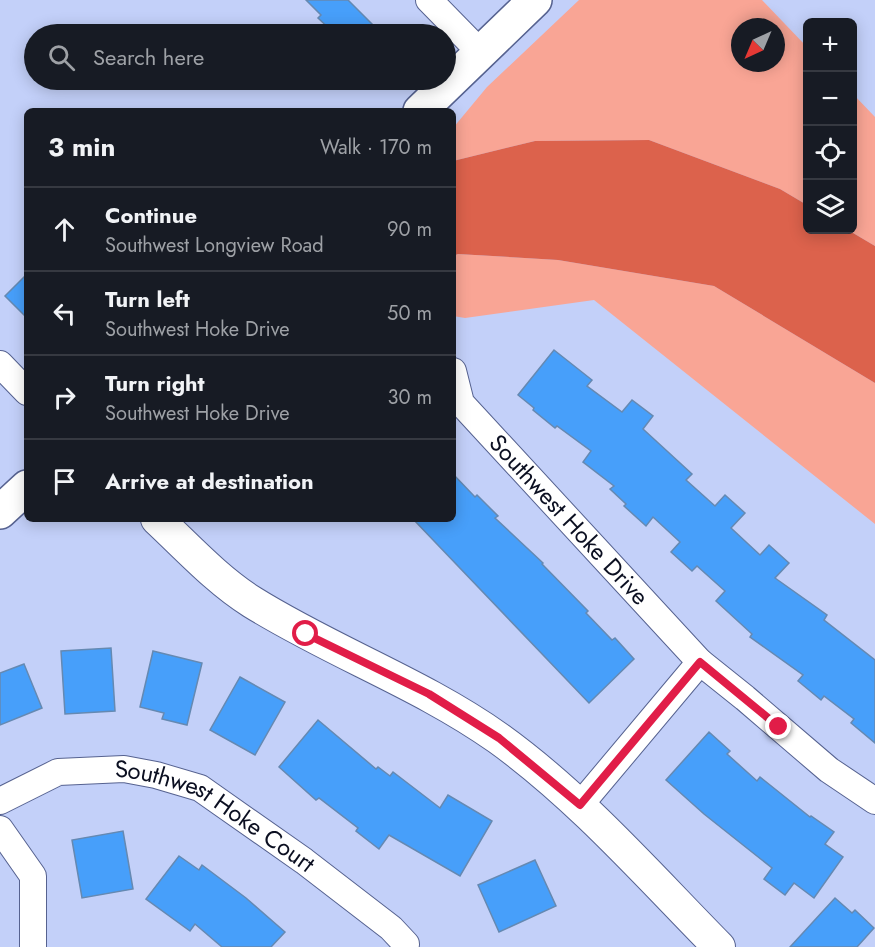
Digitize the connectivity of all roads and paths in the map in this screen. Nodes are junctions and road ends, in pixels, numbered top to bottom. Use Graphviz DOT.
graph roads {
  1 [pos="429,0"];
  2 [pos="535,0"];
  3 [pos="453,24"];
  4 [pos="456,28"];
  5 [pos="481,53"];
  6 [pos="456,77"];
  7 [pos="442,90"];
  8 [pos="423,108"];
  9 [pos="0,364"];
  10 [pos="456,382"];
  11 [pos="24,389"];
  12 [pos="24,490"];
  13 [pos="0,512"];
  14 [pos="160,522"];
  15 [pos="700,662"];
  16 [pos="0,801"];
  17 [pos="875,801"];
  18 [pos="580,805"];
  19 [pos="0,829"];
  20 [pos="406,944"];
  21 [pos="33,947"];
  22 [pos="718,947"];
  1 -- 3 [label="street"];
  2 -- 5 [label="main road"];
  4 -- 5 [label="street"];
  5 -- 6 [label="main road"];
  7 -- 8 [label="main road"];
  9 -- 11 [label="street"];
  10 -- 15 [label="street, Southwest Hoke Drive"];
  12 -- 13 [label="main road"];
  14 -- 18 [label="street"];
  15 -- 17 [label="street, Southwest Hoke Drive"];
  15 -- 18 [label="street"];
  16 -- 20 [label="street, Southwest Hoke Court"];
  18 -- 22 [label="street"];
  19 -- 21 [label="street"];
}
